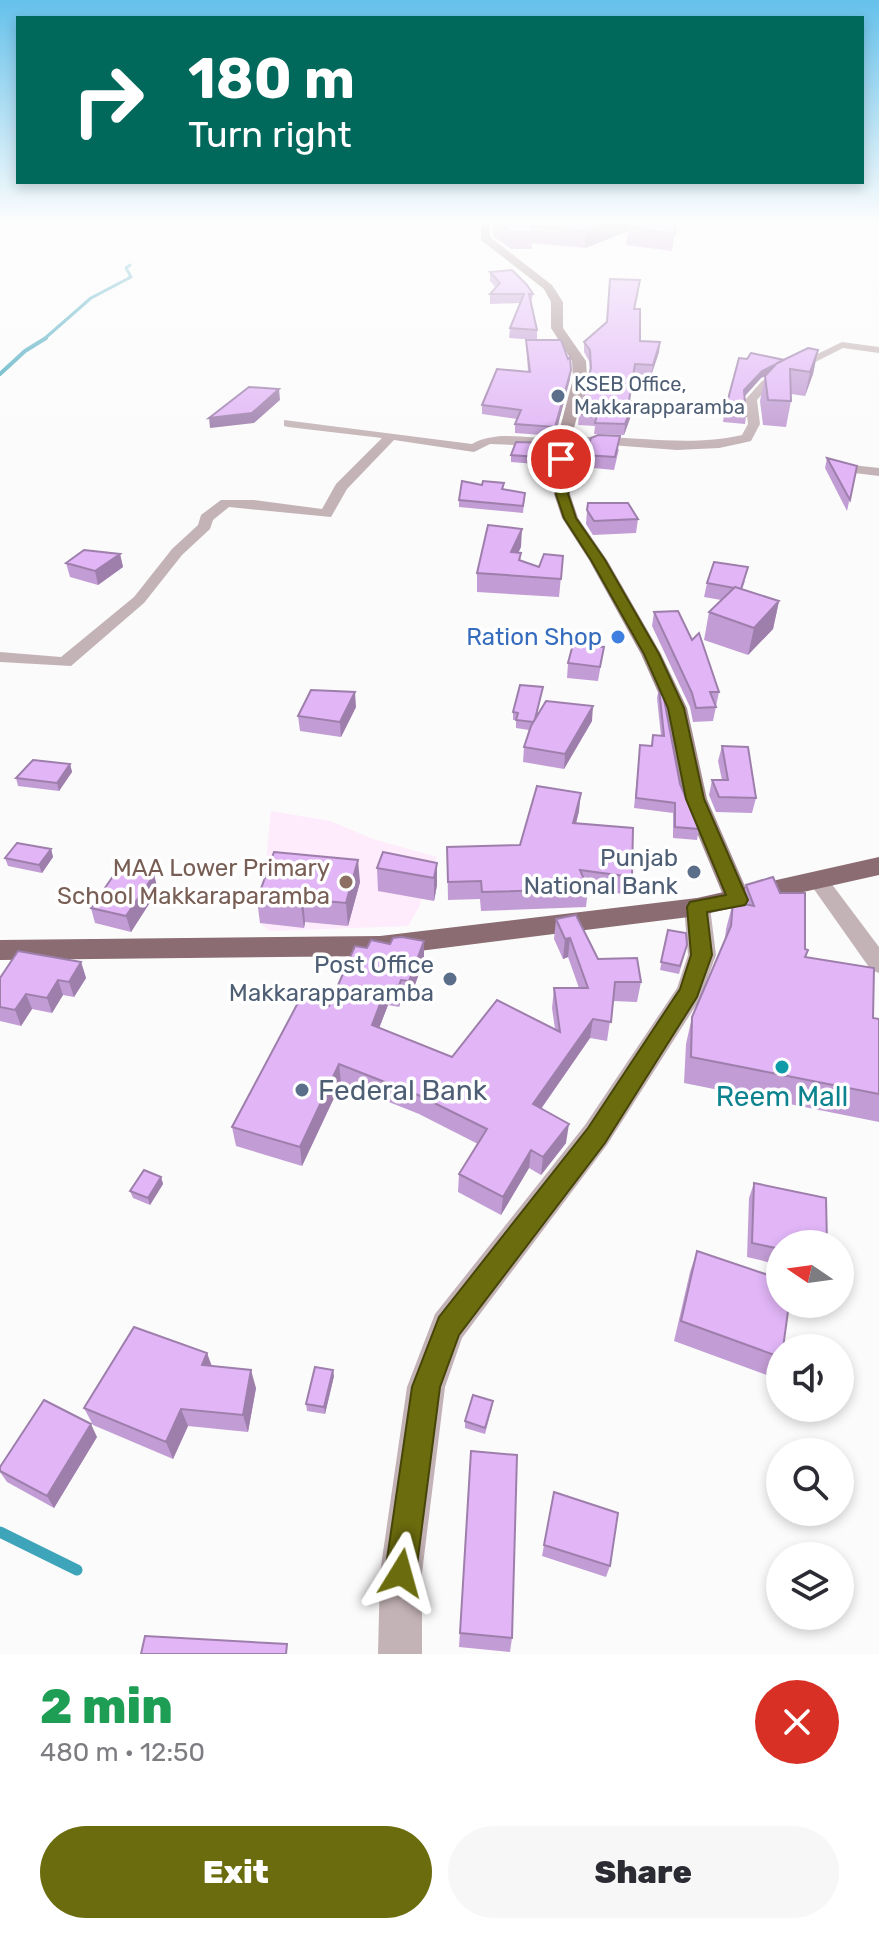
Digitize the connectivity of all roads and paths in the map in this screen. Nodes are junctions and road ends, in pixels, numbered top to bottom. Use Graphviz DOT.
graph roads {
  1 [pos="555,299"];
  2 [pos="879,350"];
  3 [pos="288,423"];
  4 [pos="391,436"];
  5 [pos="563,443"];
  6 [pos="843,468"];
  7 [pos="879,472"];
  8 [pos="0,657"];
  9 [pos="879,866"];
  10 [pos="818,880"];
  11 [pos="738,900"];
  12 [pos="697,907"];
  13 [pos="0,950"];
  14 [pos="879,964"];
  15 [pos="400,1654"];
  1 -- 5 [label="main road"];
  2 -- 5 [label="street"];
  3 -- 4 [label="street"];
  4 -- 5 [label="street"];
  4 -- 8 [label="street"];
  5 -- 11 [label="main road"];
  6 -- 7 [label="street"];
  9 -- 10 [label="highway"];
  10 -- 11 [label="highway"];
  10 -- 14 [label="street"];
  11 -- 12 [label="highway"];
  12 -- 13 [label="highway"];
  12 -- 15 [label="street"];
}
